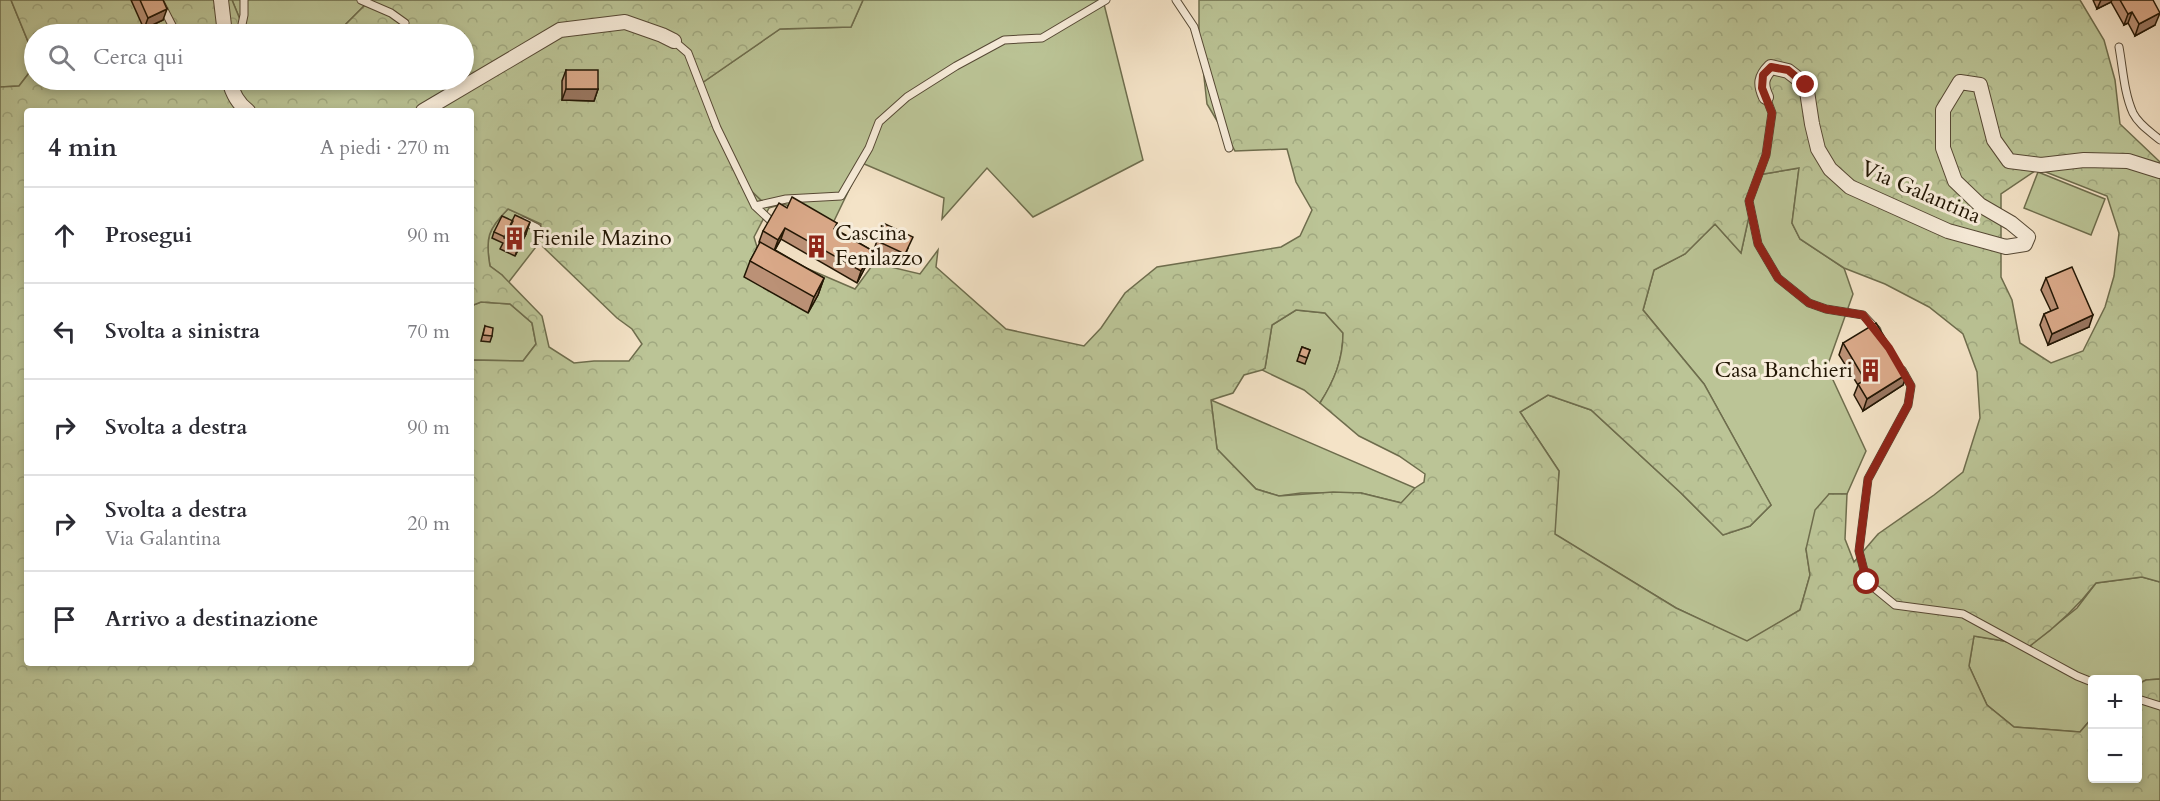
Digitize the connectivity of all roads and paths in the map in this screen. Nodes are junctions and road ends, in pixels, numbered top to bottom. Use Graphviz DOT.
graph roads {
  1 [pos="159,0"];
  2 [pos="221,0"];
  3 [pos="244,0"];
  4 [pos="362,0"];
  5 [pos="1107,0"];
  6 [pos="1176,0"];
  7 [pos="405,23"];
  8 [pos="171,24"];
  9 [pos="224,24"];
  10 [pos="242,24"];
  11 [pos="674,41"];
  12 [pos="2119,48"];
  13 [pos="474,81"];
  14 [pos="233,90"];
  15 [pos="459,90"];
  16 [pos="1766,97"];
  17 [pos="244,108"];
  18 [pos="428,108"];
  19 [pos="2160,140"];
  20 [pos="1229,148"];
  21 [pos="2160,171"];
  22 [pos="755,206"];
  23 [pos="523,221"];
  24 [pos="771,221"];
  25 [pos="537,228"];
  26 [pos="1883,339"];
  27 [pos="1898,363"];
  28 [pos="2088,680"];
  29 [pos="2142,700"];
  30 [pos="2160,706"];
  1 -- 8 [label="lane"];
  2 -- 9 [label="street"];
  3 -- 10 [label="lane"];
  4 -- 7 [label="lane"];
  5 -- 22 [label="lane"];
  6 -- 20 [label="lane"];
  11 -- 13 [label="street"];
  11 -- 22 [label="lane"];
  12 -- 19 [label="lane"];
  14 -- 17 [label="street"];
  15 -- 18 [label="street"];
  16 -- 21 [label="street, Via Galantina"];
  16 -- 26 [label="lane"];
  22 -- 24 [label="lane"];
  23 -- 25 [label="lane"];
  27 -- 28 [label="lane"];
  29 -- 30 [label="lane"];
}
